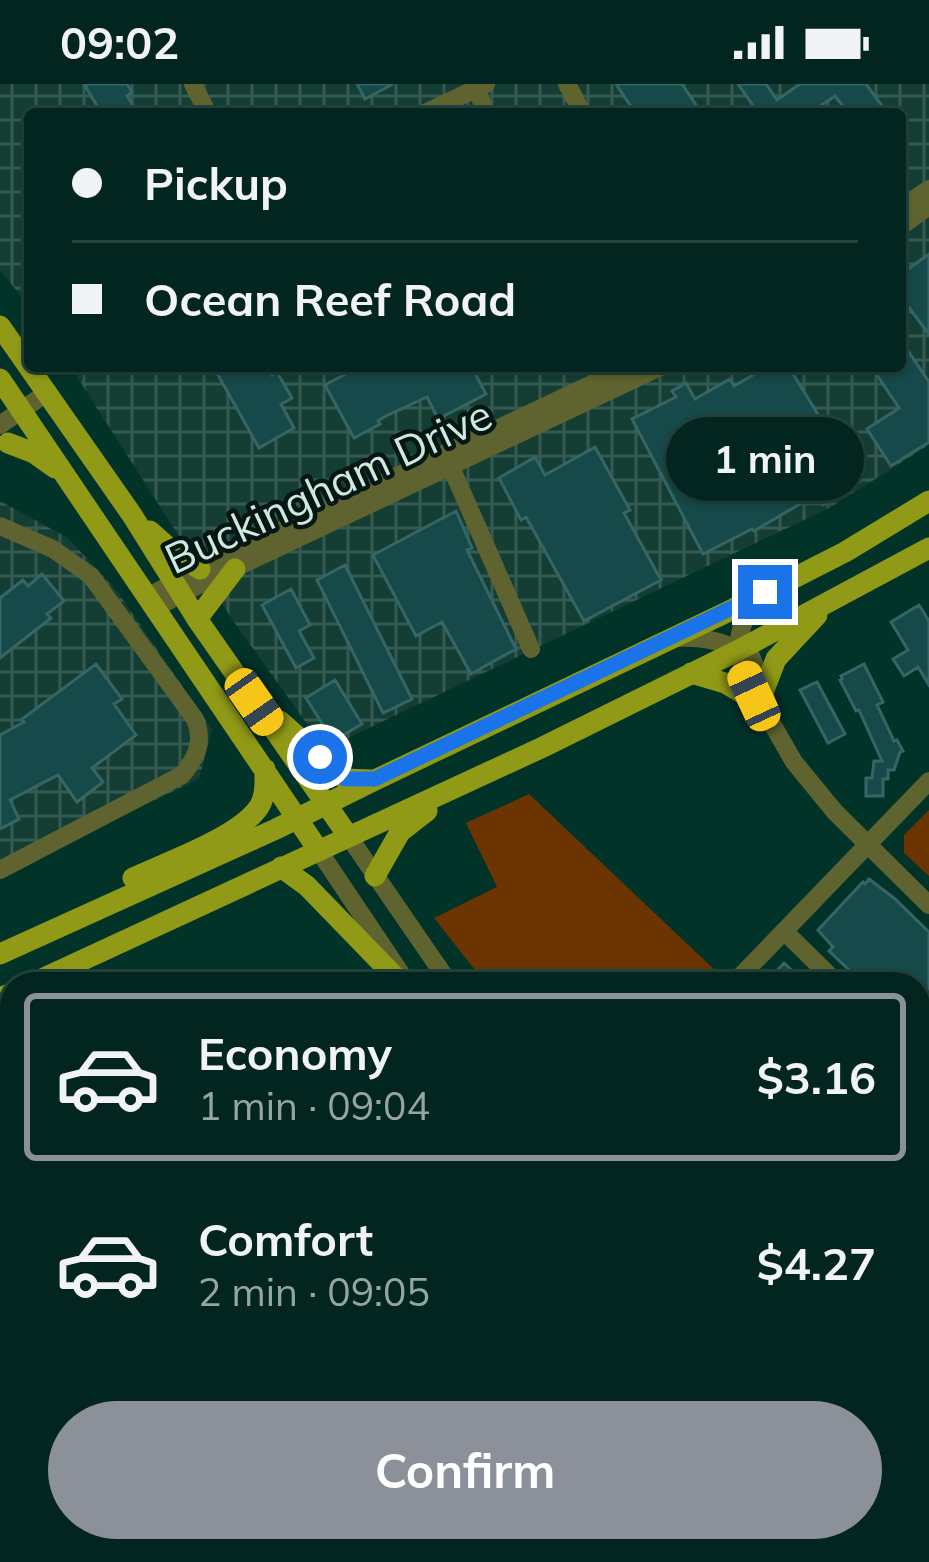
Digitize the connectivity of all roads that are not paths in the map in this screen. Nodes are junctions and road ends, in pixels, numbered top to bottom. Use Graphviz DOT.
graph roads {
  1 [pos="481,87"];
  2 [pos="436,108"];
  3 [pos="0,326"];
  4 [pos="24,359"];
  5 [pos="33,372"];
  6 [pos="606,378"];
  7 [pos="0,379"];
  8 [pos="53,399"];
  9 [pos="26,418"];
  10 [pos="3,439"];
  11 [pos="452,466"];
  12 [pos="65,476"];
  13 [pos="929,501"];
  14 [pos="132,515"];
  15 [pos="0,526"];
  16 [pos="929,548"];
  17 [pos="235,568"];
  18 [pos="200,569"];
  19 [pos="176,588"];
  20 [pos="765,592"];
  21 [pos="830,601"];
  22 [pos="151,603"];
  23 [pos="197,619"];
  24 [pos="672,639"];
  25 [pos="532,650"];
  26 [pos="739,650"];
  27 [pos="227,663"];
  28 [pos="691,674"];
  29 [pos="765,702"];
  30 [pos="543,747"];
  31 [pos="265,769"];
  32 [pos="375,779"];
  33 [pos="929,781"];
  34 [pos="325,805"];
  35 [pos="297,819"];
  36 [pos="349,836"];
  37 [pos="868,846"];
  38 [pos="319,850"];
  39 [pos="281,867"];
  40 [pos="0,870"];
  41 [pos="375,876"];
  42 [pos="929,904"];
  43 [pos="784,932"];
  44 [pos="36,938"];
  45 [pos="0,954"];
  46 [pos="57,972"];
  47 [pos="393,972"];
  48 [pos="397,972"];
  49 [pos="442,972"];
  50 [pos="745,972"];
  51 [pos="826,972"];
  1 -- 2 [label="street"];
  3 -- 4 [label="main road"];
  5 -- 8 [label="main road"];
  6 -- 11 [label="street, Buckingham Drive"];
  6 -- 18 [label="street, Buckingham Drive"];
  7 -- 9 [label="main road"];
  8 -- 9 [label="street"];
  8 -- 14 [label="main road"];
  9 -- 10 [label="street"];
  9 -- 12 [label="main road"];
  10 -- 12 [label="main road"];
  11 -- 17 [label="street, Buckingham Drive"];
  11 -- 25 [label="street"];
  12 -- 22 [label="main road"];
  13 -- 20 [label="main road"];
  14 -- 18 [label="main road"];
  14 -- 19 [label="main road"];
  15 -- 40 [label="street"];
  16 -- 21 [label="main road"];
  17 -- 19 [label="street, Buckingham Drive"];
  17 -- 23 [label="main road"];
  18 -- 19 [label="street, Buckingham Drive"];
  19 -- 22 [label="street, Buckingham Drive"];
  19 -- 23 [label="main road"];
  20 -- 24 [label="main road"];
  20 -- 26 [label="street"];
  21 -- 26 [label="main road"];
  21 -- 29 [label="main road"];
  22 -- 31 [label="main road"];
  23 -- 27 [label="main road"];
  24 -- 26 [label="street"];
  24 -- 32 [label="main road"];
  26 -- 28 [label="main road"];
  26 -- 29 [label="street"];
  27 -- 32 [label="main road"];
  27 -- 34 [label="main road"];
  28 -- 29 [label="main road"];
  28 -- 30 [label="main road"];
  29 -- 37 [label="street"];
  30 -- 36 [label="main road"];
  30 -- 41 [label="main road"];
  31 -- 35 [label="main road"];
  31 -- 44 [label="main road"];
  32 -- 34 [label="main road"];
  33 -- 37 [label="street"];
  34 -- 35 [label="main road"];
  34 -- 36 [label="main road"];
  35 -- 38 [label="main road"];
  35 -- 44 [label="main road"];
  36 -- 38 [label="main road"];
  36 -- 41 [label="street"];
  37 -- 42 [label="street"];
  37 -- 43 [label="street"];
  38 -- 39 [label="main road"];
  38 -- 48 [label="street"];
  39 -- 46 [label="main road"];
  39 -- 47 [label="main road"];
  41 -- 49 [label="street"];
  43 -- 50 [label="street"];
  43 -- 51 [label="street"];
  44 -- 45 [label="main road"];
}
